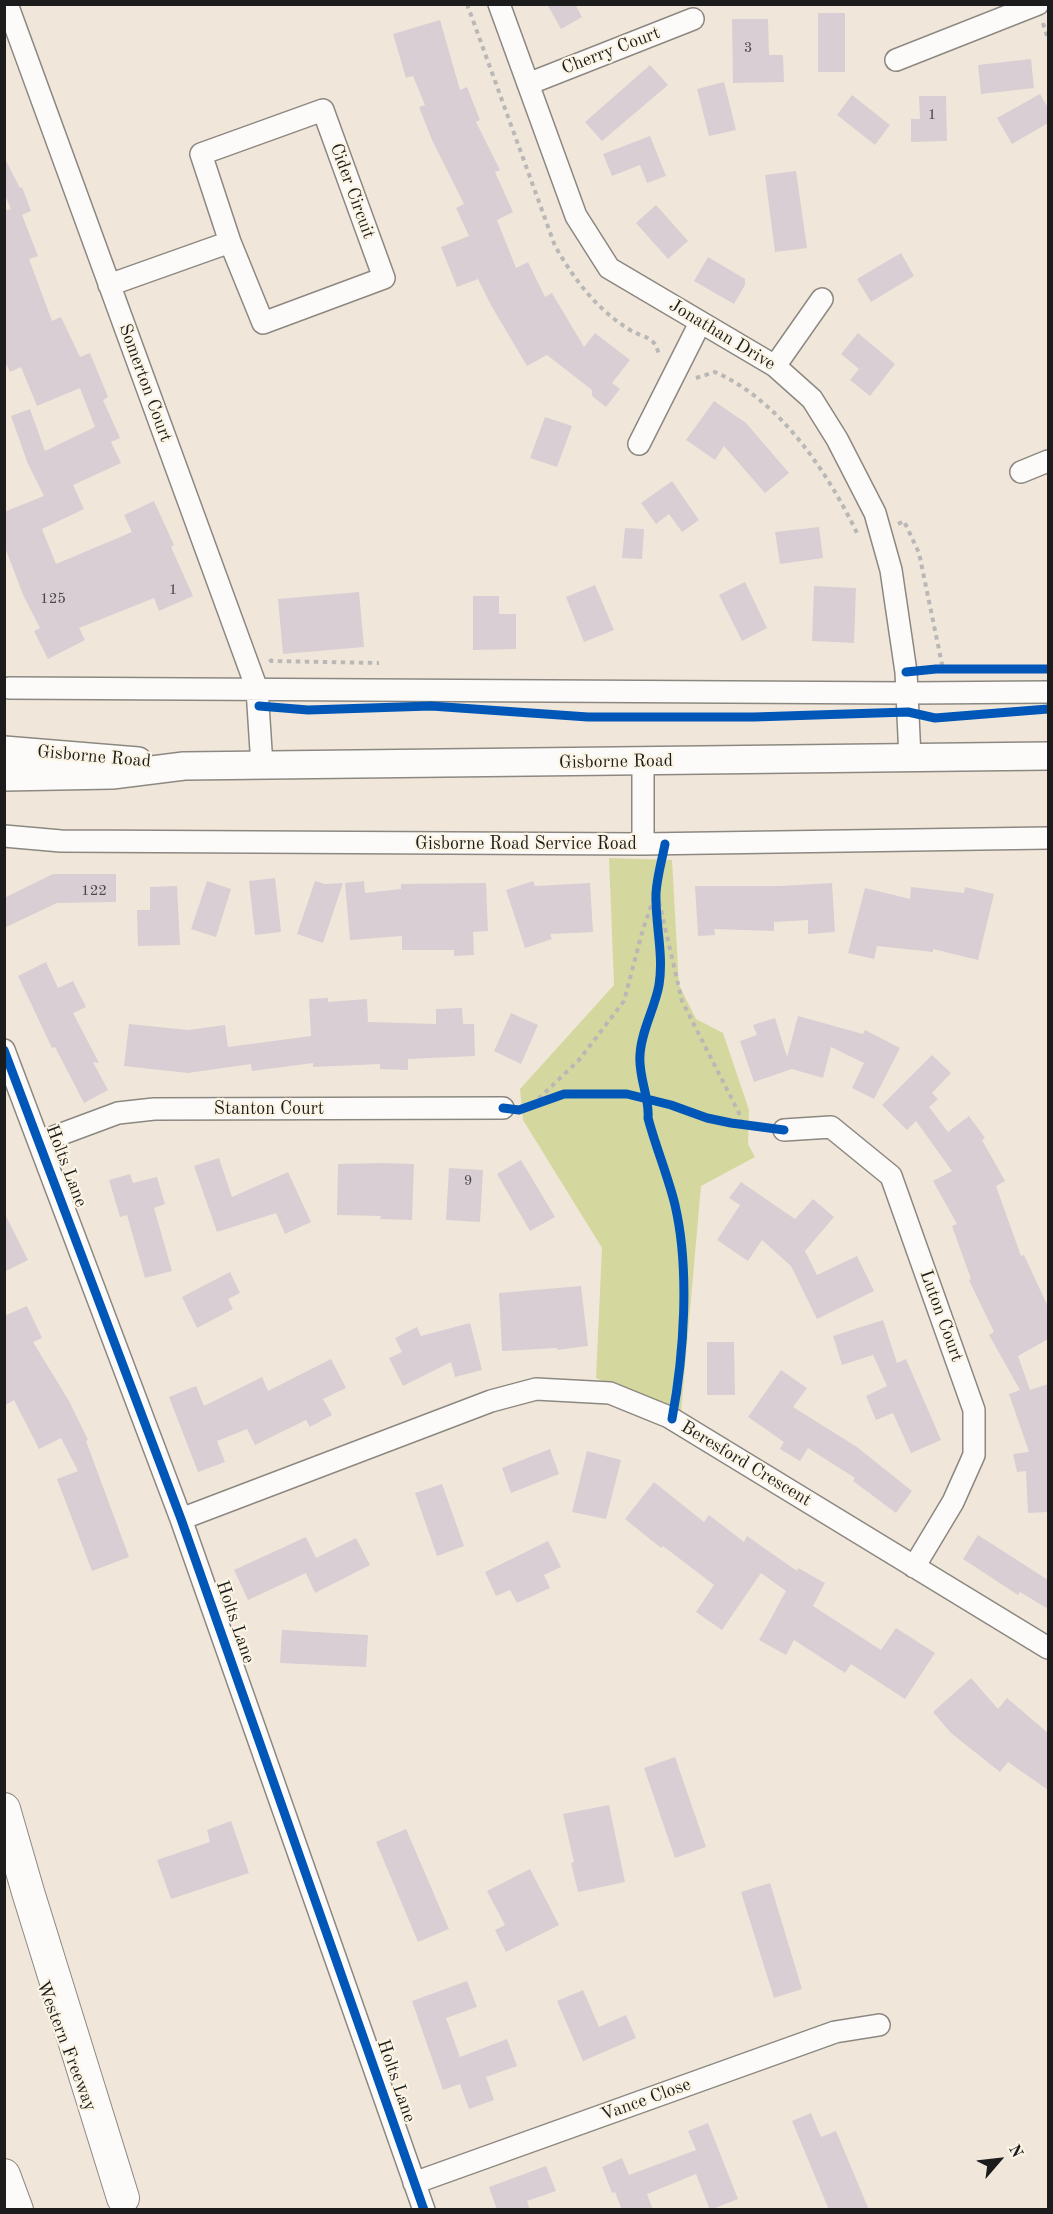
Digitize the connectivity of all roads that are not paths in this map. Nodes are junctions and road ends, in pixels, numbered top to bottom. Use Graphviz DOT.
graph roads {
  1 [pos="7,4"];
  2 [pos="499,4"];
  3 [pos="1038,4"];
  4 [pos="693,19"];
  5 [pos="896,60"];
  6 [pos="528,84"];
  7 [pos="230,242"];
  8 [pos="109,285"];
  9 [pos="822,299"];
  10 [pos="700,322"];
  11 [pos="775,366"];
  12 [pos="639,444"];
  13 [pos="1048,461"];
  14 [pos="1021,472"];
  15 [pos="9,688"];
  16 [pos="257,689"];
  17 [pos="1048,692"];
  18 [pos="908,693"];
  19 [pos="4,750"];
  20 [pos="1048,756"];
  21 [pos="910,758"];
  22 [pos="643,761"];
  23 [pos="184,766"];
  24 [pos="262,766"];
  25 [pos="4,777"];
  26 [pos="4,836"];
  27 [pos="1048,838"];
  28 [pos="643,844"];
  29 [pos="4,1050"];
  30 [pos="503,1108"];
  31 [pos="784,1130"];
  32 [pos="40,1142"];
  33 [pos="181,1519"];
  34 [pos="914,1567"];
  35 [pos="1048,1648"];
  36 [pos="4,1809"];
  37 [pos="4,1883"];
  38 [pos="879,2025"];
  39 [pos="4,2175"];
  40 [pos="414,2183"];
  41 [pos="125,2204"];
  42 [pos="17,2210"];
  43 [pos="424,2210"];
  1 -- 8 [label="street, Somerton Court"];
  2 -- 6 [label="street, Jonathan Drive"];
  3 -- 5 [label="street"];
  4 -- 6 [label="street, Cherry Court"];
  6 -- 10 [label="street, Jonathan Drive"];
  7 -- 7 [label="street, Cider Circuit"];
  7 -- 8 [label="street"];
  8 -- 16 [label="street, Somerton Court"];
  9 -- 11 [label="street"];
  10 -- 11 [label="street, Jonathan Drive"];
  10 -- 12 [label="street"];
  11 -- 18 [label="street, Jonathan Drive"];
  13 -- 14 [label="street"];
  15 -- 16 [label="street"];
  16 -- 18 [label="street"];
  16 -- 24 [label="street, Somerton Court"];
  17 -- 18 [label="street"];
  18 -- 21 [label="street, Jonathan Drive"];
  19 -- 23 [label="main road, Gisborne Road"];
  20 -- 21 [label="main road, Gisborne Road"];
  21 -- 22 [label="main road, Gisborne Road"];
  22 -- 24 [label="main road, Gisborne Road"];
  22 -- 28 [label="street"];
  23 -- 24 [label="main road, Gisborne Road"];
  23 -- 25 [label="main road, Gisborne Road"];
  26 -- 28 [label="street, Gisborne Road Service Road"];
  27 -- 28 [label="street, Gisborne Road Service Road"];
  29 -- 32 [label="street, Holts Lane"];
  30 -- 32 [label="street, Stanton Court"];
  31 -- 34 [label="street, Luton Court"];
  32 -- 33 [label="street, Holts Lane"];
  33 -- 34 [label="street, Beresford Crescent"];
  33 -- 40 [label="street, Holts Lane"];
  34 -- 35 [label="street, Beresford Crescent"];
  36 -- 41 [label="highway"];
  37 -- 41 [label="highway, Western Freeway"];
  38 -- 40 [label="street, Vance Close"];
  39 -- 42 [label="highway"];
  40 -- 43 [label="street, Holts Lane"];
}
